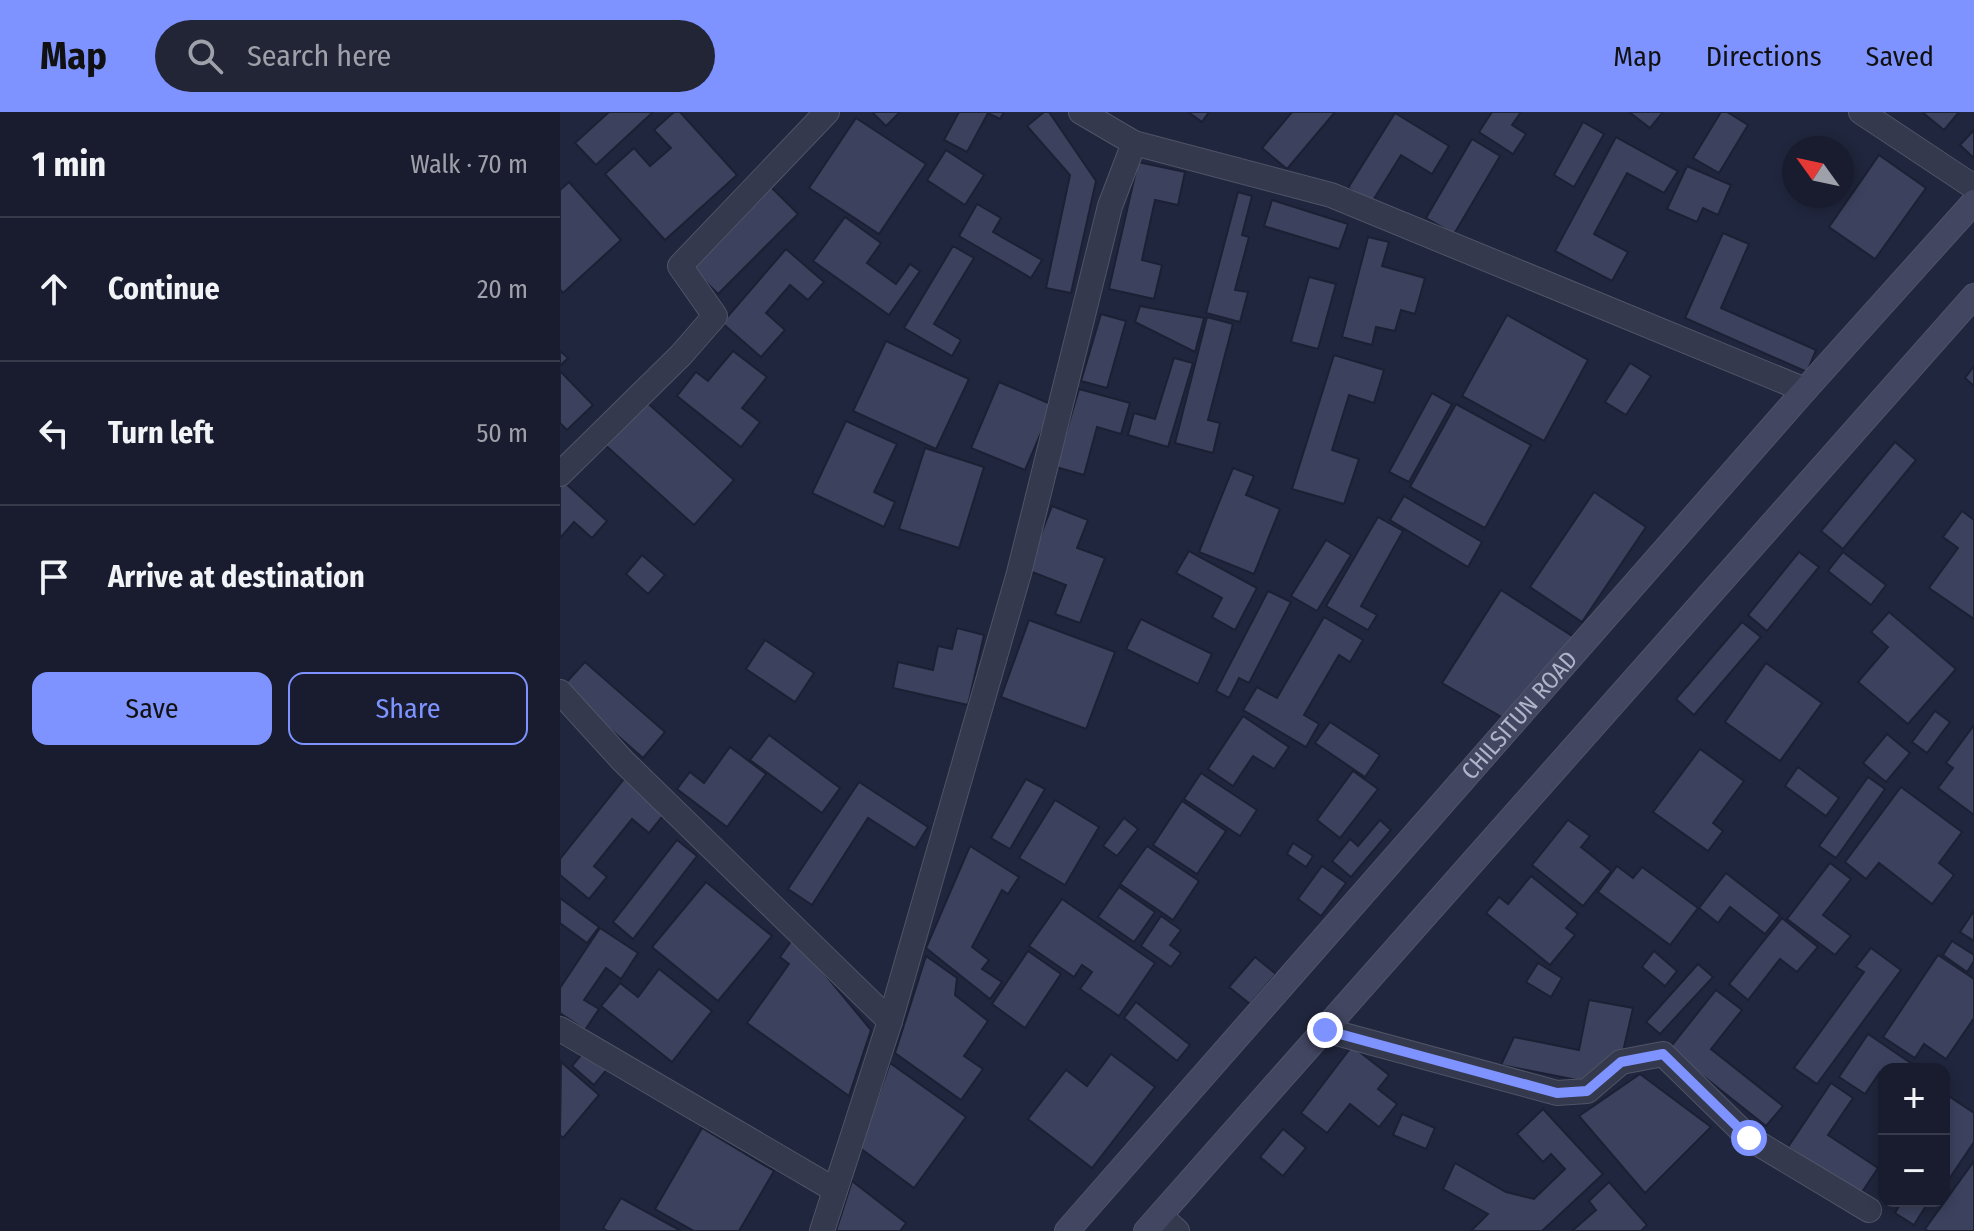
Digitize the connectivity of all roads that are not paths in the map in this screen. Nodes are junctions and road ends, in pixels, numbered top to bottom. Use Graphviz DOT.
graph roads {
  1 [pos="827,112"];
  2 [pos="1081,112"];
  3 [pos="1861,112"];
  4 [pos="1134,143"];
  5 [pos="1974,187"];
  6 [pos="1974,202"];
  7 [pos="1974,296"];
  8 [pos="1805,390"];
  9 [pos="560,474"];
  10 [pos="560,692"];
  11 [pos="890,1021"];
  12 [pos="560,1029"];
  13 [pos="1325,1030"];
  14 [pos="835,1190"];
  15 [pos="1869,1210"];
  16 [pos="1161,1226"];
  17 [pos="822,1231"];
  18 [pos="1067,1231"];
  1 -- 9 [label="street"];
  2 -- 4 [label="street"];
  3 -- 5 [label="street"];
  4 -- 8 [label="street"];
  4 -- 11 [label="street"];
  6 -- 8 [label="main road, CHILSITUN ROAD"];
  7 -- 13 [label="main road"];
  8 -- 18 [label="main road, CHILSITUN ROAD"];
  10 -- 11 [label="street"];
  11 -- 14 [label="street"];
  12 -- 14 [label="street"];
  13 -- 15 [label="street"];
  13 -- 16 [label="main road"];
  14 -- 17 [label="street"];
}
